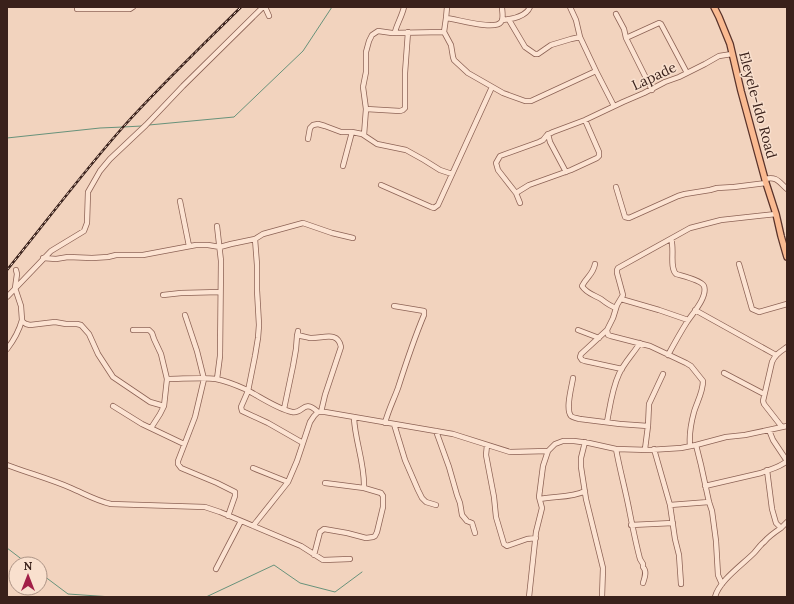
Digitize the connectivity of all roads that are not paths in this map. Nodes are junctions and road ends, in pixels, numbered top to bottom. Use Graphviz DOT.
graph roads {
  1 [pos="133,7"];
  2 [pos="264,7"];
  3 [pos="404,7"];
  4 [pos="447,7"];
  5 [pos="502,7"];
  6 [pos="530,7"];
  7 [pos="570,7"];
  8 [pos="714,7"];
  9 [pos="77,9"];
  10 [pos="616,14"];
  11 [pos="268,16"];
  12 [pos="446,18"];
  13 [pos="502,20"];
  14 [pos="509,20"];
  15 [pos="395,32"];
  16 [pos="408,32"];
  17 [pos="444,32"];
  18 [pos="580,37"];
  19 [pos="626,38"];
  20 [pos="732,54"];
  21 [pos="596,71"];
  22 [pos="687,73"];
  23 [pos="492,87"];
  24 [pos="652,90"];
  25 [pos="614,106"];
  26 [pos="366,109"];
  27 [pos="585,120"];
  28 [pos="352,132"];
  29 [pos="548,134"];
  30 [pos="364,135"];
  31 [pos="308,139"];
  32 [pos="343,166"];
  33 [pos="566,172"];
  34 [pos="452,174"];
  35 [pos="766,181"];
  36 [pos="381,185"];
  37 [pos="616,187"];
  38 [pos="787,189"];
  39 [pos="516,193"];
  40 [pos="180,201"];
  41 [pos="520,203"];
  42 [pos="776,214"];
  43 [pos="217,226"];
  44 [pos="354,238"];
  45 [pos="255,239"];
  46 [pos="671,239"];
  47 [pos="189,246"];
  48 [pos="220,247"];
  49 [pos="787,257"];
  50 [pos="43,258"];
  51 [pos="595,264"];
  52 [pos="739,264"];
  53 [pos="16,270"];
  54 [pos="15,288"];
  55 [pos="220,292"];
  56 [pos="163,296"];
  57 [pos="7,297"];
  58 [pos="621,299"];
  59 [pos="787,304"];
  60 [pos="394,306"];
  61 [pos="616,308"];
  62 [pos="696,310"];
  63 [pos="185,315"];
  64 [pos="22,320"];
  65 [pos="688,320"];
  66 [pos="133,330"];
  67 [pos="578,330"];
  68 [pos="607,330"];
  69 [pos="599,338"];
  70 [pos="640,343"];
  71 [pos="787,347"];
  72 [pos="7,349"];
  73 [pos="668,355"];
  74 [pos="776,355"];
  75 [pos="622,369"];
  76 [pos="724,373"];
  77 [pos="663,374"];
  78 [pos="573,378"];
  79 [pos="167,379"];
  80 [pos="204,379"];
  81 [pos="217,379"];
  82 [pos="248,391"];
  83 [pos="764,394"];
  84 [pos="113,406"];
  85 [pos="164,406"];
  86 [pos="284,409"];
  87 [pos="320,412"];
  88 [pos="354,418"];
  89 [pos="607,422"];
  90 [pos="385,423"];
  91 [pos="394,424"];
  92 [pos="648,426"];
  93 [pos="784,427"];
  94 [pos="151,428"];
  95 [pos="769,430"];
  96 [pos="436,431"];
  97 [pos="585,442"];
  98 [pos="303,443"];
  99 [pos="184,444"];
  100 [pos="488,445"];
  101 [pos="693,446"];
  102 [pos="616,449"];
  103 [pos="654,449"];
  104 [pos="645,450"];
  105 [pos="548,451"];
  106 [pos="787,461"];
  107 [pos="7,465"];
  108 [pos="253,468"];
  109 [pos="767,470"];
  110 [pos="288,482"];
  111 [pos="325,483"];
  112 [pos="705,486"];
  113 [pos="364,488"];
  114 [pos="585,491"];
  115 [pos="540,500"];
  116 [pos="709,502"];
  117 [pos="436,505"];
  118 [pos="670,505"];
  119 [pos="228,516"];
  120 [pos="241,521"];
  121 [pos="787,522"];
  122 [pos="673,523"];
  123 [pos="631,525"];
  124 [pos="253,526"];
  125 [pos="781,528"];
  126 [pos="475,533"];
  127 [pos="536,538"];
  128 [pos="314,555"];
  129 [pos="350,559"];
  130 [pos="216,569"];
  131 [pos="643,583"];
  132 [pos="681,584"];
  133 [pos="722,584"];
  134 [pos="529,597"];
  135 [pos="602,597"];
  136 [pos="715,597"];
  1 -- 9 [label="street"];
  2 -- 11 [label="street"];
  2 -- 50 [label="street"];
  3 -- 15 [label="street"];
  4 -- 12 [label="street"];
  5 -- 13 [label="street"];
  6 -- 14 [label="street"];
  7 -- 18 [label="street"];
  8 -- 20 [label="main road, Eleyele-Ido Road"];
  10 -- 19 [label="street"];
  12 -- 13 [label="street"];
  12 -- 17 [label="street"];
  13 -- 14 [label="street"];
  14 -- 18 [label="street"];
  15 -- 16 [label="street"];
  15 -- 26 [label="street"];
  16 -- 17 [label="street"];
  16 -- 26 [label="street"];
  17 -- 23 [label="street"];
  18 -- 21 [label="street"];
  19 -- 22 [label="street"];
  19 -- 24 [label="street"];
  20 -- 22 [label="street, Lapade"];
  20 -- 35 [label="main road, Eleyele-Ido Road"];
  21 -- 23 [label="street"];
  21 -- 25 [label="street"];
  22 -- 24 [label="street, Lapade"];
  23 -- 34 [label="street"];
  24 -- 25 [label="street, Lapade"];
  25 -- 27 [label="street, Lapade"];
  26 -- 30 [label="street"];
  27 -- 29 [label="street, Lapade"];
  27 -- 33 [label="street"];
  28 -- 30 [label="street"];
  28 -- 31 [label="street"];
  28 -- 32 [label="street"];
  29 -- 33 [label="street"];
  29 -- 39 [label="street, Lapade"];
  30 -- 34 [label="street"];
  33 -- 39 [label="street"];
  34 -- 36 [label="street"];
  35 -- 37 [label="street"];
  35 -- 38 [label="street"];
  35 -- 42 [label="main road, Eleyele-Ido Road"];
  39 -- 41 [label="street"];
  40 -- 47 [label="street"];
  42 -- 46 [label="street"];
  42 -- 49 [label="main road, Eleyele-Ido Road"];
  43 -- 48 [label="street"];
  44 -- 45 [label="street"];
  45 -- 48 [label="street"];
  45 -- 82 [label="street"];
  46 -- 58 [label="street"];
  46 -- 62 [label="street"];
  47 -- 48 [label="street"];
  47 -- 50 [label="street"];
  48 -- 55 [label="street"];
  50 -- 54 [label="street"];
  51 -- 61 [label="street"];
  52 -- 59 [label="street"];
  53 -- 54 [label="street"];
  54 -- 57 [label="street"];
  54 -- 64 [label="street"];
  55 -- 56 [label="street"];
  55 -- 81 [label="street"];
  58 -- 61 [label="street"];
  58 -- 65 [label="street"];
  60 -- 90 [label="street"];
  61 -- 68 [label="street"];
  62 -- 65 [label="street"];
  62 -- 74 [label="street"];
  63 -- 80 [label="street"];
  64 -- 72 [label="street"];
  64 -- 85 [label="street"];
  65 -- 73 [label="street"];
  66 -- 79 [label="street"];
  67 -- 69 [label="street"];
  68 -- 69 [label="street"];
  68 -- 70 [label="street"];
  69 -- 75 [label="street"];
  70 -- 73 [label="street"];
  70 -- 75 [label="street"];
  71 -- 74 [label="street"];
  73 -- 101 [label="street"];
  74 -- 83 [label="street"];
  75 -- 89 [label="street"];
  76 -- 83 [label="street"];
  77 -- 92 [label="street"];
  78 -- 89 [label="street"];
  79 -- 80 [label="street"];
  79 -- 85 [label="street"];
  80 -- 81 [label="street"];
  80 -- 99 [label="street"];
  81 -- 82 [label="street"];
  82 -- 86 [label="street"];
  82 -- 98 [label="street"];
  83 -- 93 [label="street"];
  84 -- 94 [label="street"];
  85 -- 94 [label="street"];
  86 -- 87 [label="street"];
  86 -- 87 [label="street"];
  87 -- 88 [label="street"];
  87 -- 98 [label="street"];
  88 -- 90 [label="street"];
  88 -- 113 [label="street"];
  89 -- 92 [label="street"];
  90 -- 91 [label="street"];
  91 -- 96 [label="street"];
  91 -- 117 [label="street"];
  92 -- 104 [label="street"];
  93 -- 95 [label="street"];
  94 -- 99 [label="street"];
  95 -- 101 [label="street"];
  95 -- 106 [label="street"];
  96 -- 100 [label="street"];
  96 -- 126 [label="street"];
  97 -- 102 [label="street"];
  97 -- 105 [label="street"];
  97 -- 114 [label="street"];
  98 -- 110 [label="street"];
  99 -- 119 [label="street"];
  100 -- 105 [label="street"];
  100 -- 127 [label="street"];
  101 -- 103 [label="street"];
  101 -- 112 [label="street"];
  102 -- 104 [label="street"];
  102 -- 123 [label="street"];
  103 -- 104 [label="street"];
  103 -- 118 [label="street"];
  105 -- 115 [label="street"];
  106 -- 109 [label="street"];
  107 -- 119 [label="street"];
  108 -- 110 [label="street"];
  109 -- 112 [label="street"];
  109 -- 125 [label="street"];
  110 -- 124 [label="street"];
  111 -- 113 [label="street"];
  112 -- 116 [label="street"];
  113 -- 128 [label="street"];
  114 -- 115 [label="street"];
  114 -- 135 [label="street"];
  115 -- 127 [label="street"];
  116 -- 118 [label="street"];
  116 -- 133 [label="street"];
  118 -- 122 [label="street"];
  119 -- 120 [label="street"];
  120 -- 124 [label="street"];
  120 -- 130 [label="street"];
  121 -- 125 [label="street"];
  122 -- 123 [label="street"];
  122 -- 132 [label="street"];
  123 -- 131 [label="street"];
  124 -- 128 [label="street"];
  125 -- 133 [label="street"];
  127 -- 134 [label="street"];
  128 -- 129 [label="street"];
  133 -- 136 [label="street"];
}
